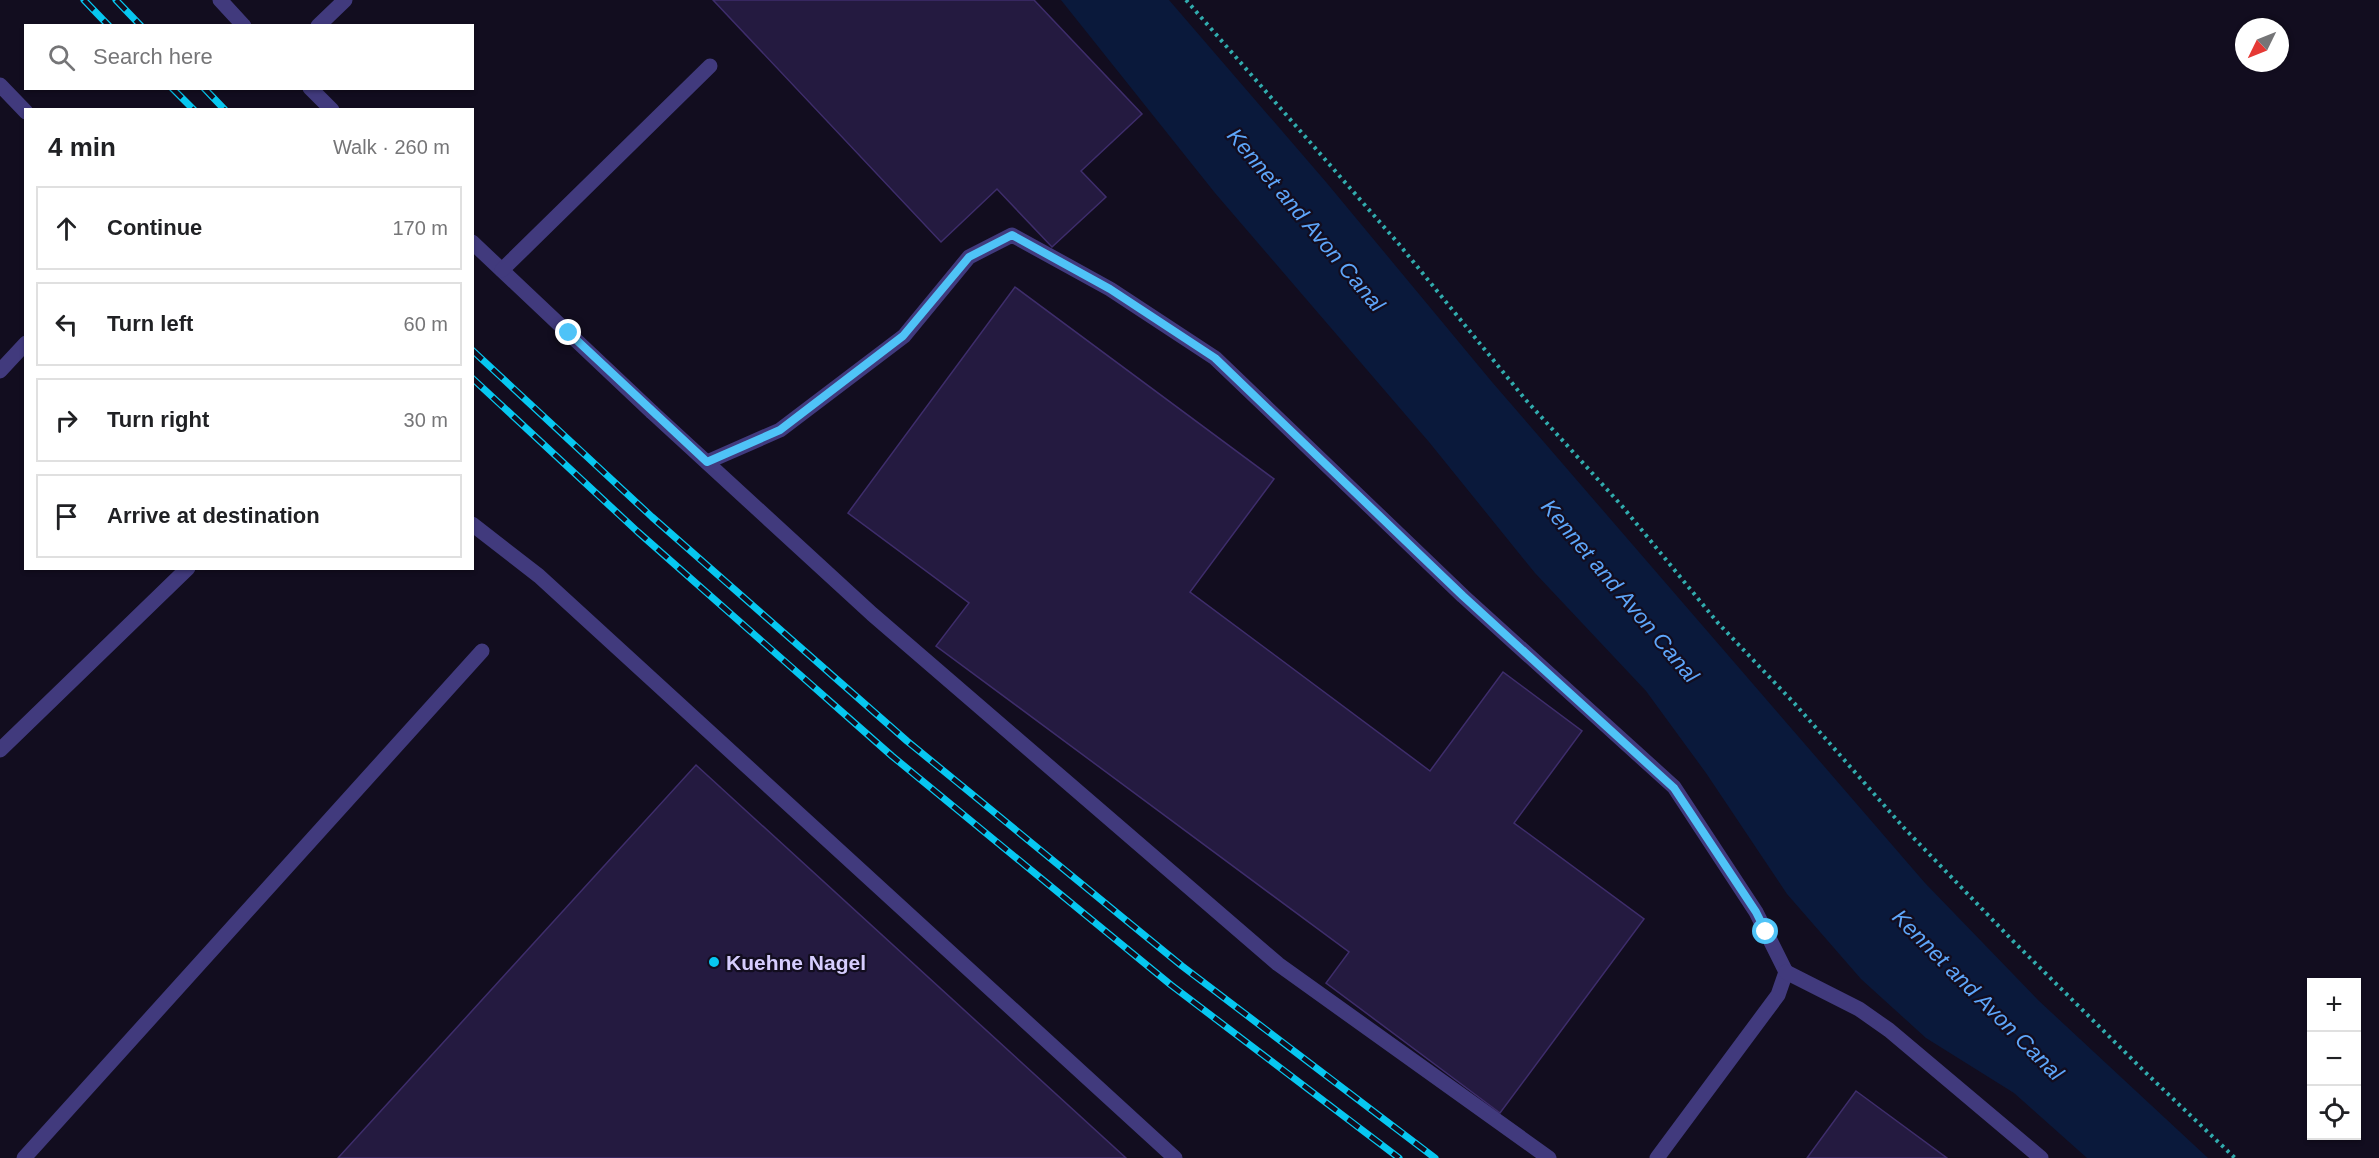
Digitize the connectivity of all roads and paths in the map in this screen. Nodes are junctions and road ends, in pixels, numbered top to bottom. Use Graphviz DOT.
graph roads {
  1 [pos="220,0"];
  2 [pos="345,0"];
  3 [pos="1186,0"];
  4 [pos="242,24"];
  5 [pos="320,24"];
  6 [pos="710,66"];
  7 [pos="0,86"];
  8 [pos="312,90"];
  9 [pos="330,108"];
  10 [pos="24,110"];
  11 [pos="474,244"];
  12 [pos="502,270"];
  13 [pos="24,345"];
  14 [pos="0,371"];
  15 [pos="707,462"];
  16 [pos="474,526"];
  17 [pos="186,570"];
  18 [pos="482,651"];
  19 [pos="0,750"];
  20 [pos="1786,972"];
  21 [pos="24,1158"];
  22 [pos="1175,1158"];
  23 [pos="1549,1158"];
  24 [pos="1657,1158"];
  25 [pos="2041,1158"];
  26 [pos="2235,1158"];
  1 -- 4 [label="street"];
  2 -- 5 [label="street"];
  3 -- 26 [label="path"];
  6 -- 12 [label="street"];
  7 -- 10 [label="street"];
  8 -- 9 [label="street"];
  11 -- 12 [label="street"];
  12 -- 15 [label="street"];
  13 -- 14 [label="street"];
  15 -- 20 [label="street"];
  15 -- 23 [label="street"];
  16 -- 22 [label="street"];
  17 -- 19 [label="street"];
  18 -- 21 [label="street"];
  20 -- 24 [label="street"];
  20 -- 25 [label="street"];
}
